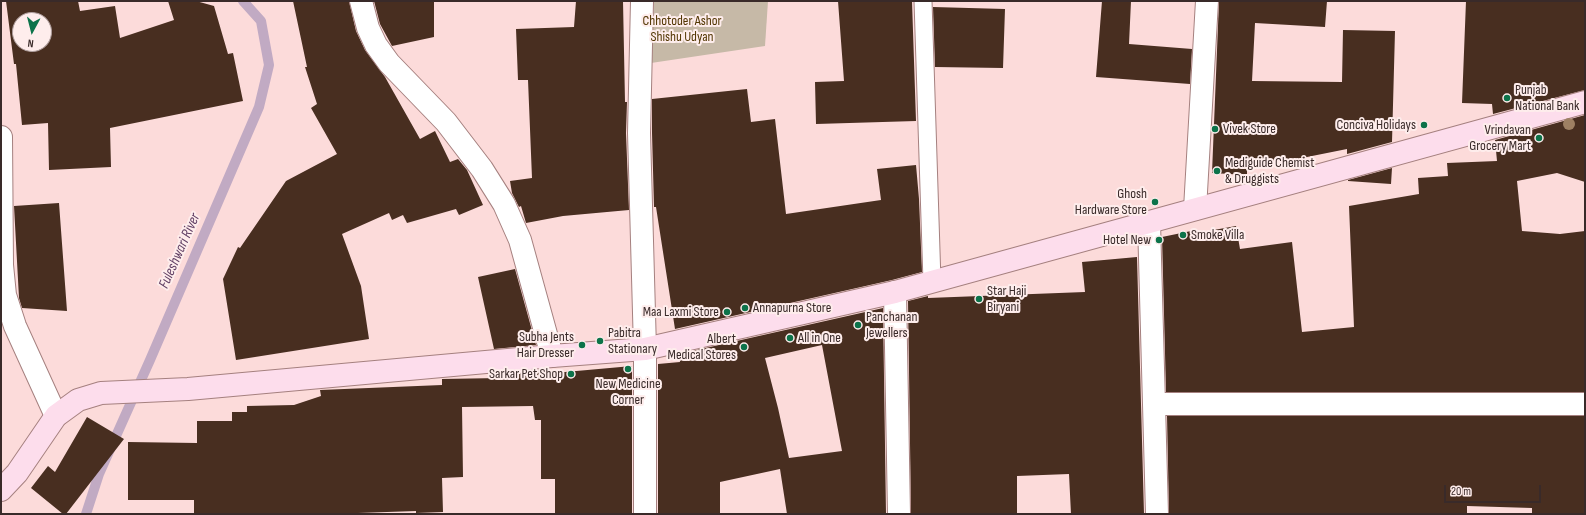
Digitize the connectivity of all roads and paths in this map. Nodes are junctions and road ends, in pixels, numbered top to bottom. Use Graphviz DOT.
graph roads {
  1 [pos="361,1"];
  2 [pos="642,1"];
  3 [pos="923,1"];
  4 [pos="1207,1"];
  5 [pos="1585,102"];
  6 [pos="1,137"];
  7 [pos="1194,209"];
  8 [pos="1149,222"];
  9 [pos="932,282"];
  10 [pos="895,292"];
  11 [pos="3,295"];
  12 [pos="645,349"];
  13 [pos="552,356"];
  14 [pos="1155,404"];
  15 [pos="1585,404"];
  16 [pos="56,416"];
  17 [pos="1,490"];
  18 [pos="645,514"];
  19 [pos="899,514"];
  20 [pos="1157,514"];
  1 -- 13 [label="street"];
  2 -- 12 [label="street"];
  3 -- 9 [label="lane"];
  4 -- 7 [label="street"];
  5 -- 7 [label="street"];
  6 -- 11 [label="street"];
  7 -- 8 [label="street"];
  8 -- 9 [label="street"];
  8 -- 14 [label="street"];
  9 -- 10 [label="street"];
  10 -- 12 [label="street"];
  10 -- 19 [label="street"];
  11 -- 16 [label="street"];
  12 -- 13 [label="street"];
  12 -- 18 [label="street"];
  13 -- 16 [label="street"];
  14 -- 15 [label="street"];
  14 -- 20 [label="street"];
  16 -- 17 [label="street"];
}
